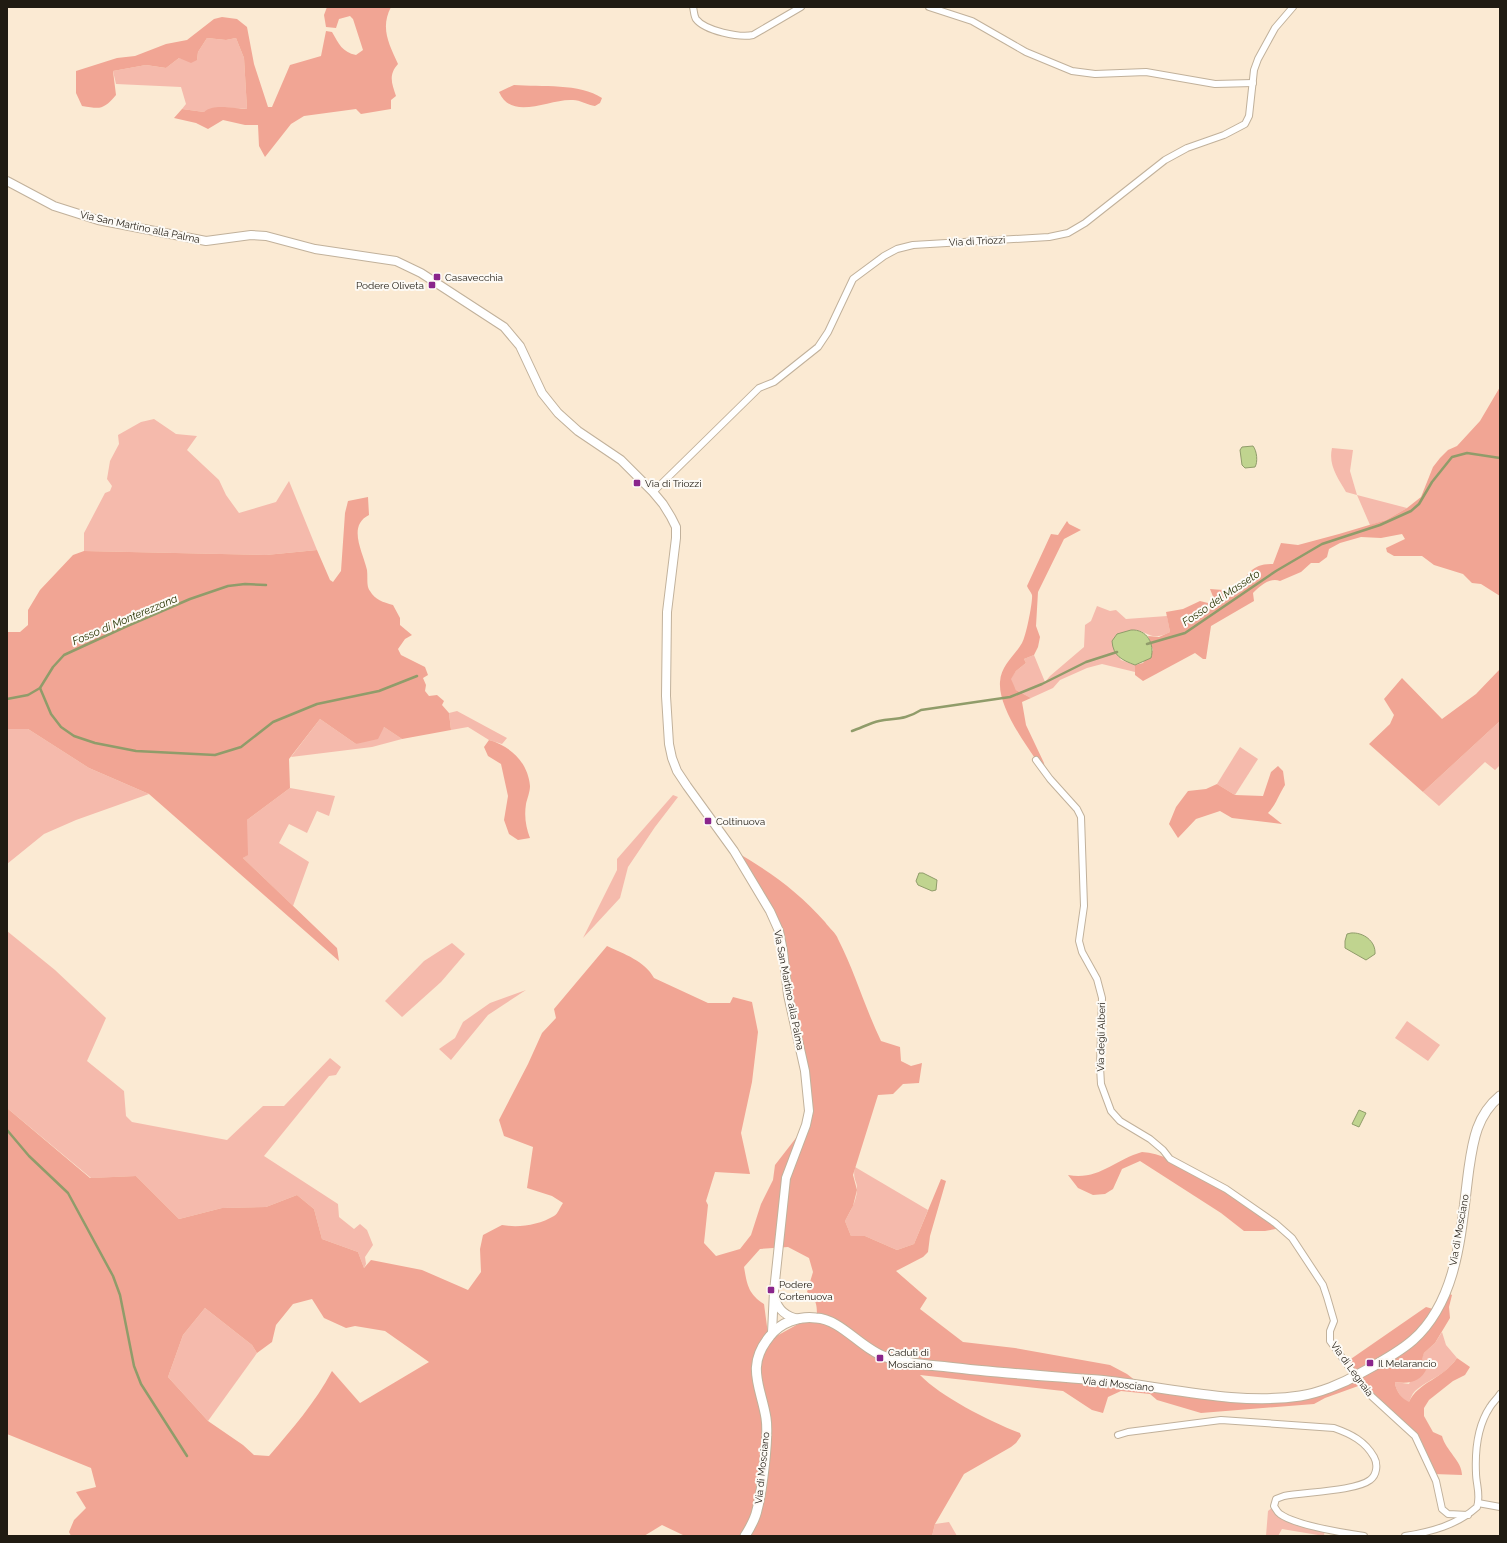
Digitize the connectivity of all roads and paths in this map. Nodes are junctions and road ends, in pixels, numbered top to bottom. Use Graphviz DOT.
graph roads {
  1 [pos="693,7"];
  2 [pos="801,7"];
  3 [pos="929,7"];
  4 [pos="1293,7"];
  5 [pos="1253,82"];
  6 [pos="7,181"];
  7 [pos="653,492"];
  8 [pos="1036,760"];
  9 [pos="1500,1096"];
  10 [pos="1170,1159"];
  11 [pos="774,1293"];
  12 [pos="799,1319"];
  13 [pos="772,1333"];
  14 [pos="1355,1376"];
  15 [pos="1500,1394"];
  16 [pos="1118,1435"];
  17 [pos="1478,1504"];
  18 [pos="1500,1507"];
  19 [pos="1468,1515"];
  20 [pos="1427,1534"];
  21 [pos="745,1536"];
  22 [pos="1364,1536"];
  23 [pos="1405,1536"];
  1 -- 2 [label="street"];
  3 -- 5 [label="street"];
  4 -- 5 [label="street, Via di Triozzi"];
  5 -- 7 [label="street, Via di Triozzi"];
  6 -- 7 [label="street, Via San Martino alla Palma"];
  7 -- 11 [label="street, Via San Martino alla Palma"];
  8 -- 10 [label="street, Via degli Alberi"];
  9 -- 14 [label="main road, Via di Mosciano"];
  10 -- 14 [label="street, Via di Legnaia"];
  11 -- 12 [label="street"];
  11 -- 13 [label="street, Via San Martino alla Palma"];
  12 -- 13 [label="main road, Via di Mosciano"];
  12 -- 14 [label="main road, Via di Mosciano"];
  13 -- 21 [label="main road, Via di Mosciano"];
  14 -- 19 [label="street, Via di Legnaia"];
  15 -- 17 [label="street"];
  16 -- 22 [label="street"];
  17 -- 18 [label="street"];
  17 -- 19 [label="street"];
  19 -- 20 [label="street"];
  20 -- 23 [label="street"];
}
